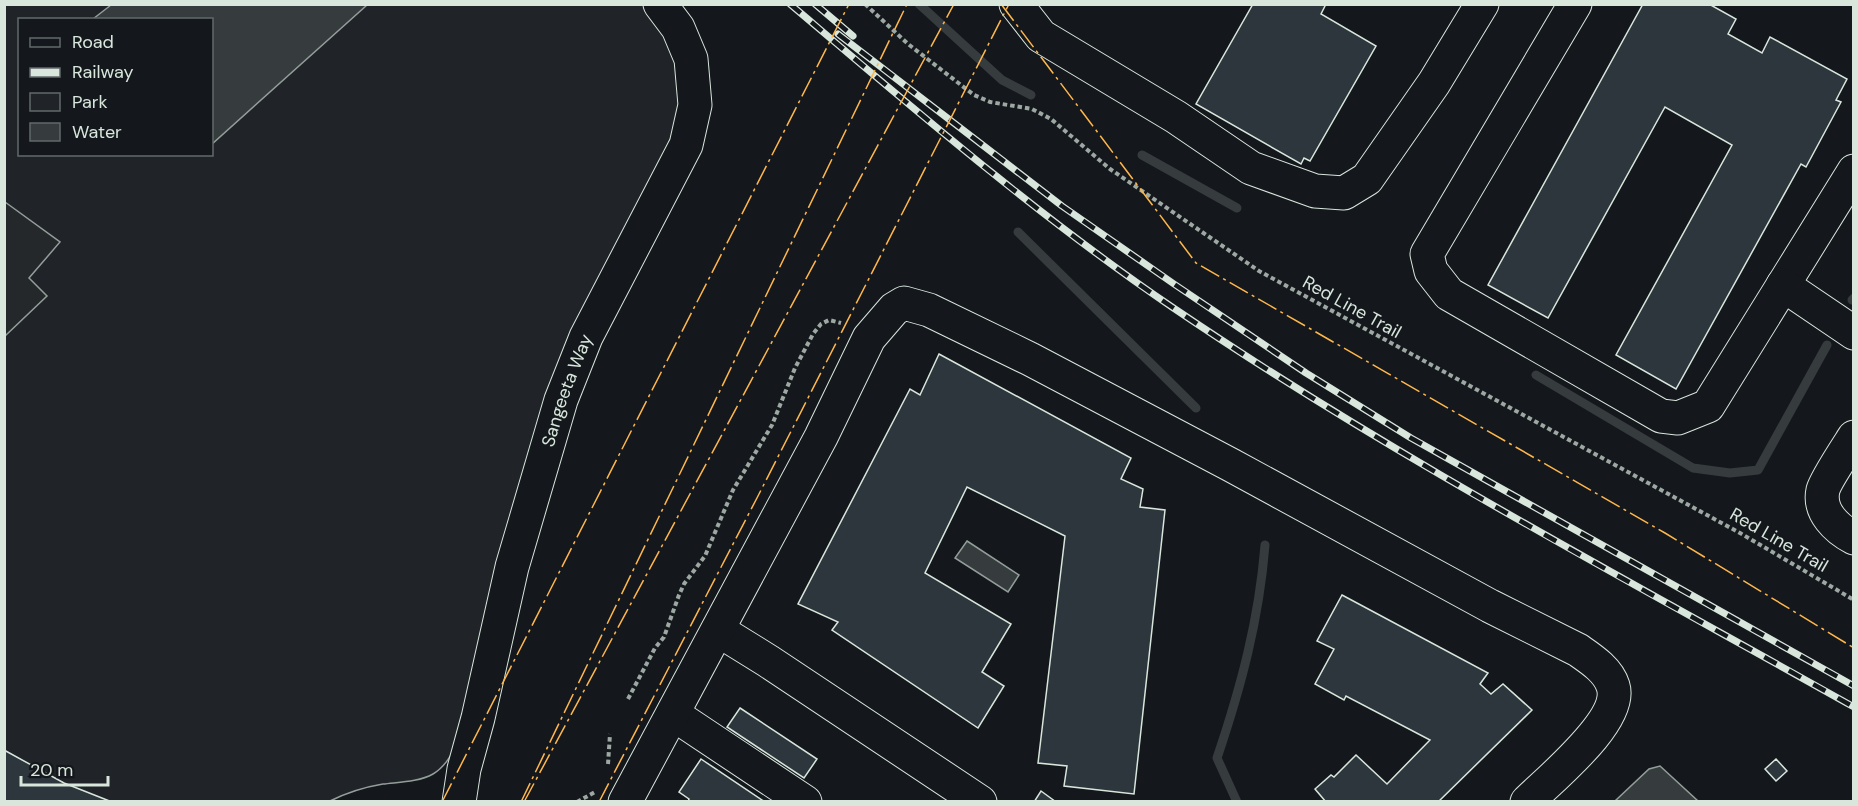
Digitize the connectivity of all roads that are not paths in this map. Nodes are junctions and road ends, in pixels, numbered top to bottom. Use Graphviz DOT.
graph roads {
  1 [pos="660,4"];
  2 [pos="1016,4"];
  3 [pos="1482,4"];
  4 [pos="1575,4"];
  5 [pos="1854,171"];
  6 [pos="1783,285"];
  7 [pos="1854,333"];
  8 [pos="1854,437"];
  9 [pos="1854,538"];
  10 [pos="718,630"];
  11 [pos="673,714"];
  12 [pos="612,794"];
  13 [pos="459,801"];
  14 [pos="805,801"];
  15 [pos="980,801"];
  16 [pos="1527,801"];
  1 -- 13 [label="street, Sangeeta Way"];
  2 -- 3 [label="street"];
  4 -- 6 [label="street"];
  5 -- 6 [label="street"];
  6 -- 7 [label="street"];
  8 -- 9 [label="street"];
  10 -- 11 [label="street"];
  10 -- 15 [label="street"];
  10 -- 16 [label="street"];
  11 -- 12 [label="street"];
  11 -- 14 [label="street"];
}
